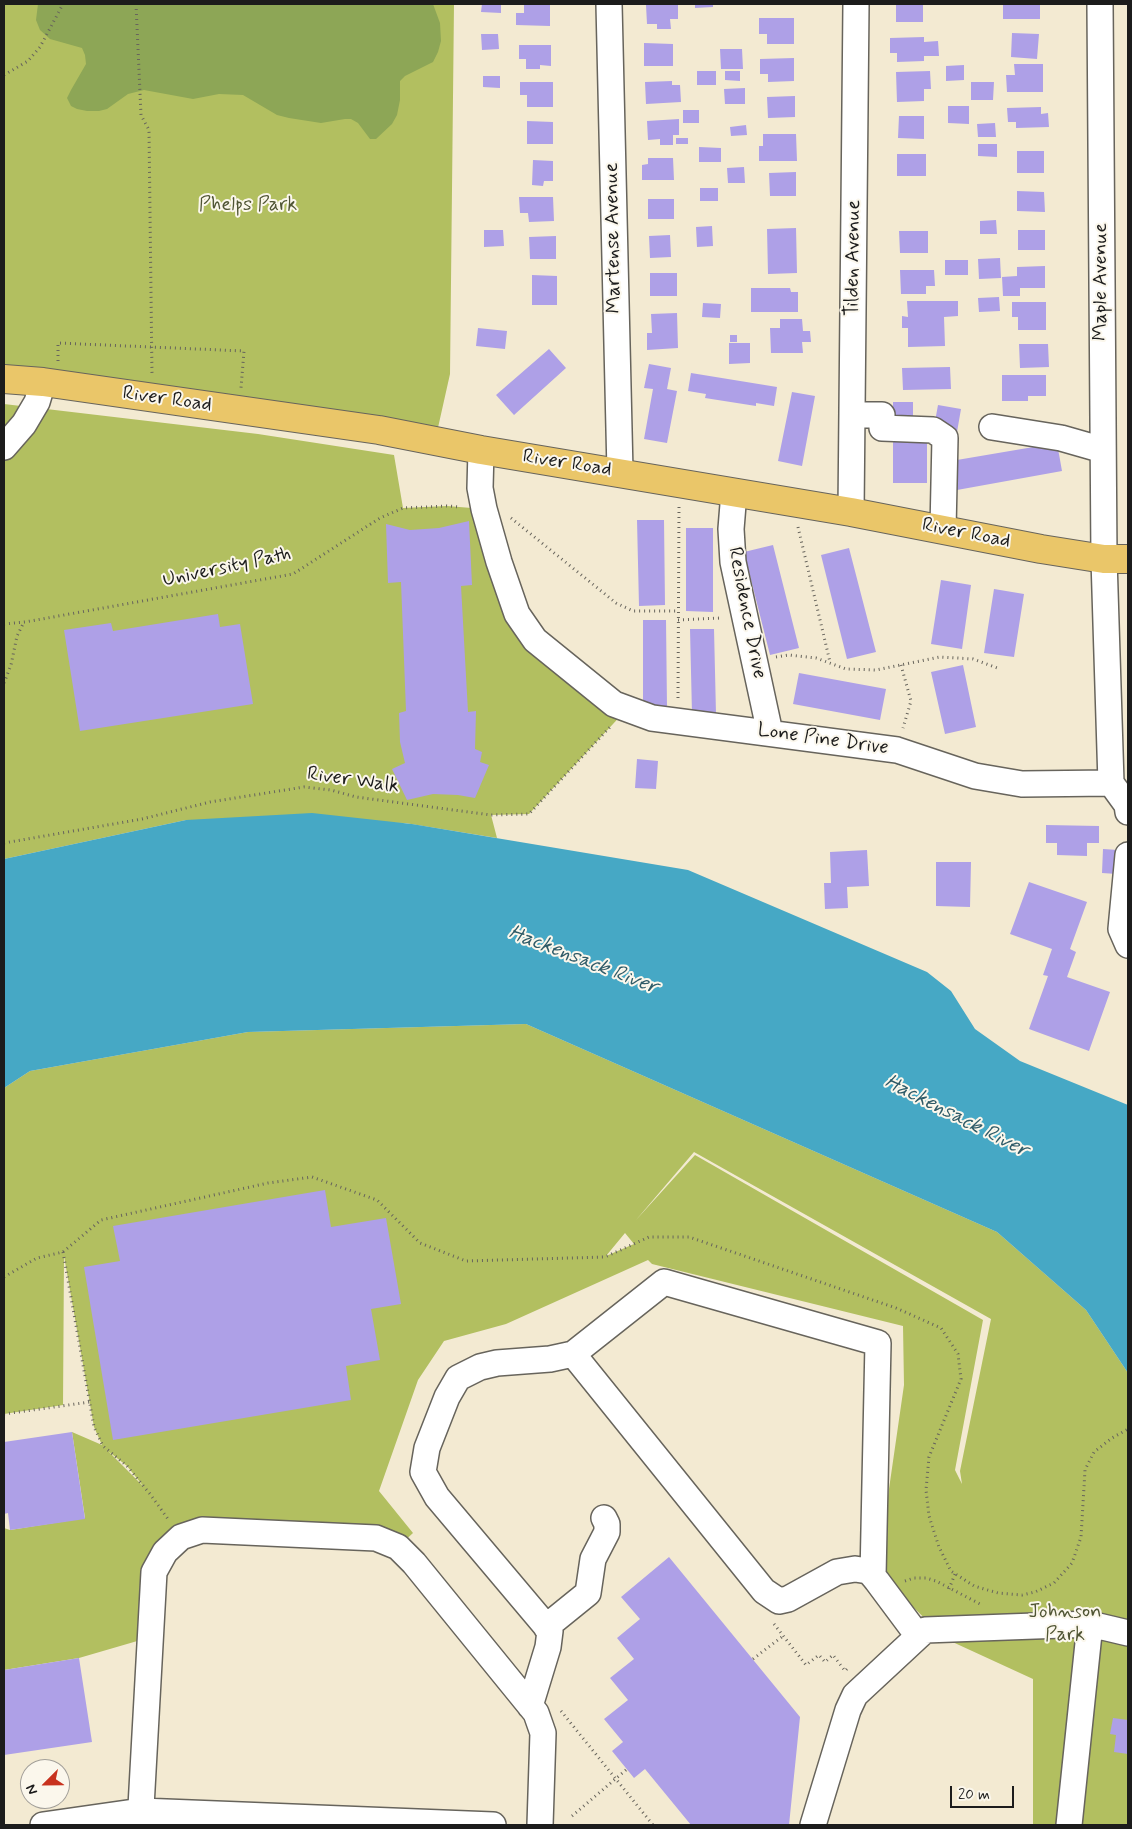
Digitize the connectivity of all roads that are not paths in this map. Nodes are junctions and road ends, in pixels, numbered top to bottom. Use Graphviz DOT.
graph roads {
  1 [pos="609,4"];
  2 [pos="856,4"];
  3 [pos="1100,4"];
  4 [pos="4,379"];
  5 [pos="50,383"];
  6 [pos="852,415"];
  7 [pos="992,427"];
  8 [pos="4,447"];
  9 [pos="481,450"];
  10 [pos="1103,450"];
  11 [pos="620,472"];
  12 [pos="734,492"];
  13 [pos="851,512"];
  14 [pos="942,529"];
  15 [pos="1116,559"];
  16 [pos="770,733"];
  17 [pos="1111,783"];
  18 [pos="1128,807"];
  19 [pos="1128,855"];
  20 [pos="1128,945"];
  21 [pos="573,1354"];
  22 [pos="604,1518"];
  23 [pos="873,1576"];
  24 [pos="1090,1624"];
  25 [pos="546,1627"];
  26 [pos="1128,1633"];
  27 [pos="918,1636"];
  28 [pos="530,1706"];
  29 [pos="140,1818"];
  30 [pos="43,1825"];
  31 [pos="493,1825"];
  32 [pos="540,1825"];
  33 [pos="813,1825"];
  34 [pos="1069,1825"];
  1 -- 11 [label="street, Martense Avenue"];
  2 -- 6 [label="street, Tilden Avenue"];
  3 -- 10 [label="street, Maple Avenue"];
  4 -- 5 [label="main road, River Road"];
  5 -- 8 [label="street"];
  5 -- 9 [label="main road, River Road"];
  6 -- 13 [label="street, Tilden Avenue"];
  6 -- 14 [label="street"];
  7 -- 10 [label="street"];
  9 -- 11 [label="main road, River Road"];
  9 -- 16 [label="street, Lone Pine Drive"];
  10 -- 15 [label="street, Maple Avenue"];
  11 -- 12 [label="main road, River Road"];
  12 -- 13 [label="main road, River Road"];
  12 -- 16 [label="street, Residence Drive"];
  13 -- 14 [label="main road, River Road"];
  14 -- 15 [label="main road, River Road"];
  15 -- 17 [label="street"];
  16 -- 17 [label="street, Lone Pine Drive"];
  17 -- 18 [label="street"];
  19 -- 20 [label="street"];
  21 -- 23 [label="street"];
  21 -- 23 [label="street"];
  21 -- 25 [label="street"];
  22 -- 25 [label="street"];
  23 -- 27 [label="street"];
  24 -- 26 [label="street"];
  24 -- 27 [label="street"];
  24 -- 34 [label="street"];
  25 -- 28 [label="street"];
  27 -- 33 [label="street"];
  28 -- 29 [label="street"];
  28 -- 32 [label="street"];
  29 -- 30 [label="street"];
  29 -- 31 [label="street"];
}
